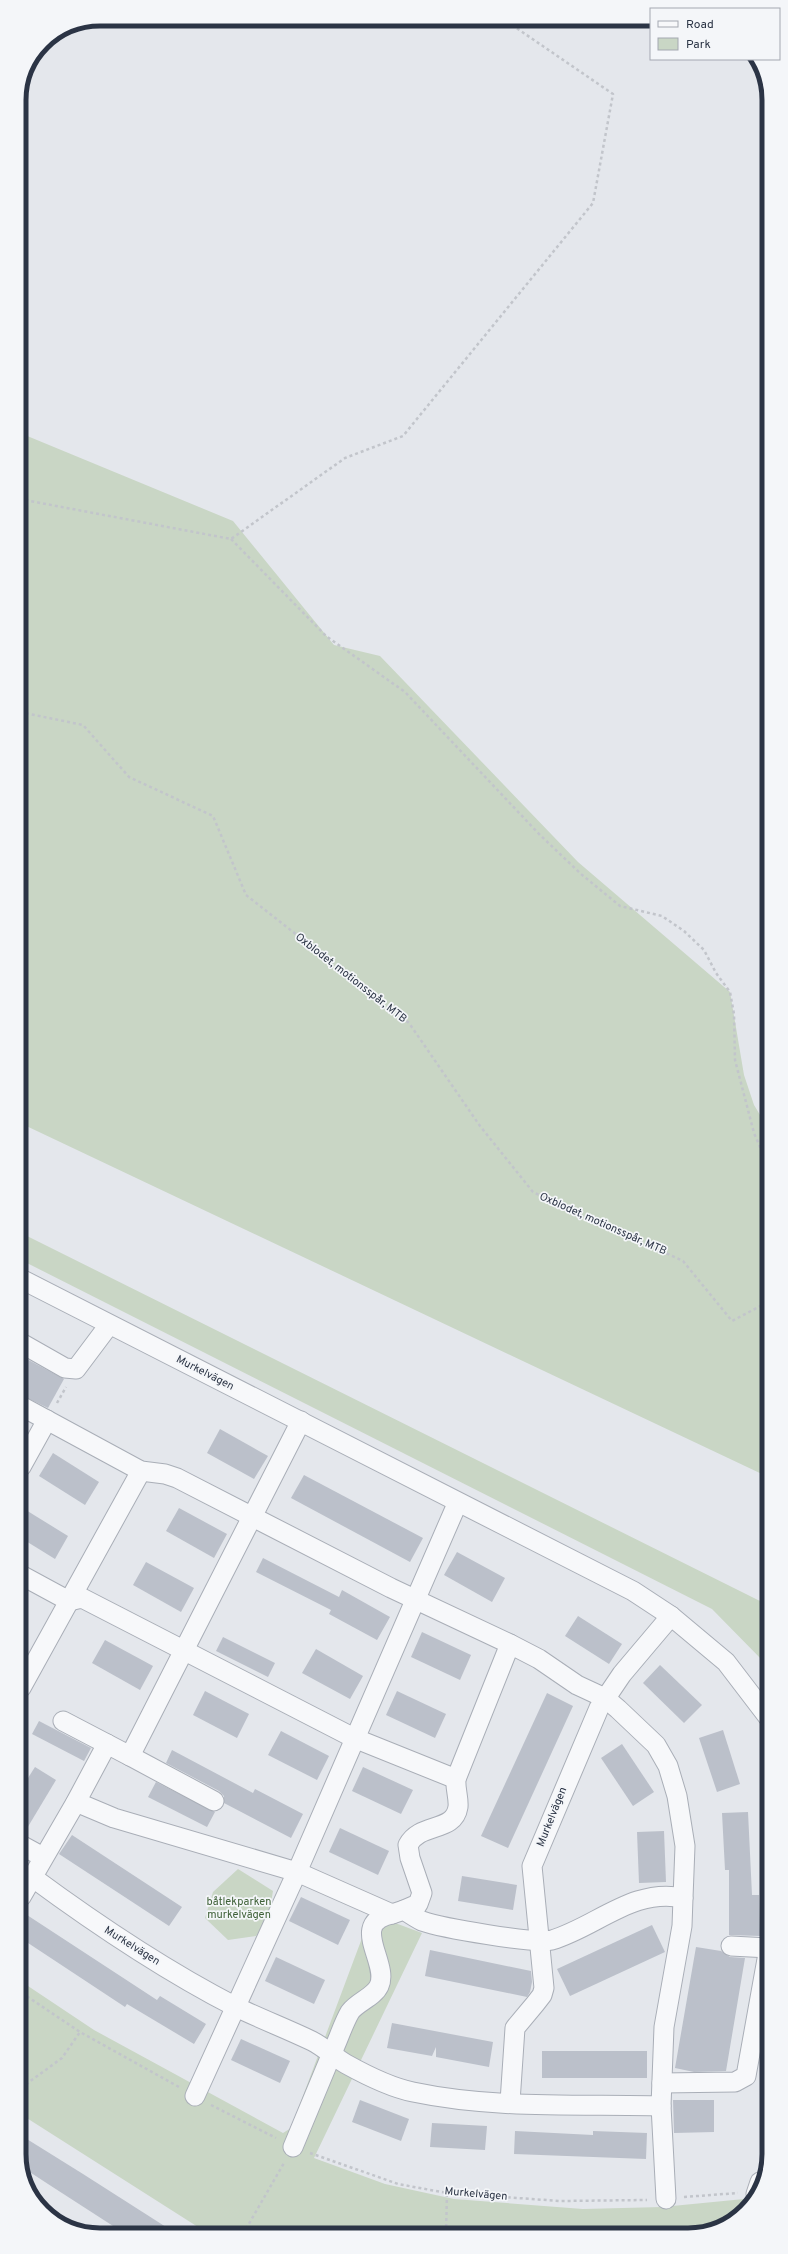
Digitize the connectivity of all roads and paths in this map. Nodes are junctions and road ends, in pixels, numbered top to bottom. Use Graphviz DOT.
graph roads {
  1 [pos="513,26"];
  2 [pos="26,499"];
  3 [pos="231,538"];
  4 [pos="26,713"];
  5 [pos="762,1151"];
  6 [pos="26,1286"];
  7 [pos="762,1305"];
  8 [pos="109,1325"];
  9 [pos="26,1346"];
  10 [pos="76,1369"];
  11 [pos="26,1409"];
  12 [pos="47,1420"];
  13 [pos="301,1421"];
  14 [pos="26,1458"];
  15 [pos="141,1471"];
  16 [pos="457,1504"];
  17 [pos="252,1517"];
  18 [pos="26,1578"];
  19 [pos="415,1600"];
  20 [pos="69,1601"];
  21 [pos="671,1616"];
  22 [pos="510,1644"];
  23 [pos="185,1650"];
  24 [pos="26,1675"];
  25 [pos="604,1698"];
  26 [pos="762,1709"];
  27 [pos="63,1721"];
  28 [pos="354,1738"];
  29 [pos="107,1744"];
  30 [pos="130,1756"];
  31 [pos="456,1779"];
  32 [pos="214,1801"];
  33 [pos="76,1802"];
  34 [pos="26,1848"];
  35 [pos="43,1857"];
  36 [pos="297,1872"];
  37 [pos="32,1877"];
  38 [pos="26,1889"];
  39 [pos="683,1898"];
  40 [pos="398,1912"];
  41 [pos="538,1942"];
  42 [pos="731,1946"];
  43 [pos="762,1948"];
  44 [pos="762,1987"];
  45 [pos="26,1996"];
  46 [pos="237,2007"];
  47 [pos="80,2032"];
  48 [pos="332,2053"];
  49 [pos="662,2083"];
  50 [pos="26,2085"];
  51 [pos="195,2096"];
  52 [pos="510,2102"];
  53 [pos="661,2106"];
  54 [pos="293,2147"];
  55 [pos="447,2192"];
  56 [pos="751,2193"];
  57 [pos="666,2199"];
  58 [pos="246,2228"];
  59 [pos="446,2228"];
  1 -- 3 [label="path"];
  2 -- 3 [label="path"];
  3 -- 5 [label="path"];
  4 -- 7 [label="path, Oxblodet, motionsspår, MTB"];
  6 -- 8 [label="street, Murkelvägen"];
  8 -- 10 [label="street"];
  8 -- 13 [label="street, Murkelvägen"];
  9 -- 10 [label="street"];
  10 -- 12 [label="path"];
  11 -- 12 [label="street"];
  12 -- 14 [label="street"];
  12 -- 15 [label="street"];
  13 -- 16 [label="street, Murkelvägen"];
  13 -- 17 [label="street"];
  15 -- 17 [label="street"];
  15 -- 20 [label="street"];
  16 -- 19 [label="street"];
  16 -- 21 [label="street, Murkelvägen"];
  17 -- 19 [label="street"];
  17 -- 23 [label="street"];
  18 -- 20 [label="street"];
  19 -- 22 [label="street"];
  19 -- 28 [label="street"];
  20 -- 23 [label="street"];
  20 -- 24 [label="street"];
  21 -- 25 [label="street, Murkelvägen"];
  21 -- 26 [label="street, Murkelvägen"];
  22 -- 25 [label="street"];
  22 -- 31 [label="street"];
  23 -- 28 [label="street"];
  23 -- 30 [label="street"];
  25 -- 39 [label="street"];
  25 -- 41 [label="street, Murkelvägen"];
  27 -- 29 [label="street"];
  28 -- 31 [label="street"];
  28 -- 36 [label="street"];
  29 -- 30 [label="street"];
  29 -- 33 [label="street"];
  30 -- 32 [label="street"];
  31 -- 40 [label="street"];
  33 -- 35 [label="street"];
  33 -- 36 [label="street"];
  34 -- 35 [label="street"];
  35 -- 37 [label="street"];
  36 -- 40 [label="street"];
  36 -- 46 [label="street"];
  37 -- 38 [label="street"];
  37 -- 46 [label="street, Murkelvägen"];
  39 -- 41 [label="street"];
  39 -- 49 [label="street"];
  40 -- 41 [label="street"];
  40 -- 48 [label="street"];
  41 -- 52 [label="street, Murkelvägen"];
  42 -- 43 [label="street"];
  44 -- 49 [label="street"];
  45 -- 47 [label="path, Murkelvägen"];
  46 -- 48 [label="street, Murkelvägen"];
  46 -- 51 [label="street"];
  47 -- 50 [label="path"];
  47 -- 51 [label="path, Murkelvägen"];
  48 -- 52 [label="street, Murkelvägen"];
  48 -- 54 [label="street"];
  49 -- 53 [label="street"];
  51 -- 54 [label="path, Murkelvägen"];
  52 -- 53 [label="street, Murkelvägen"];
  53 -- 57 [label="street"];
  54 -- 55 [label="path, Murkelvägen"];
  54 -- 58 [label="path"];
  55 -- 57 [label="path, Murkelvägen"];
  55 -- 59 [label="path"];
  56 -- 57 [label="path, Murkelvägen"];
}
